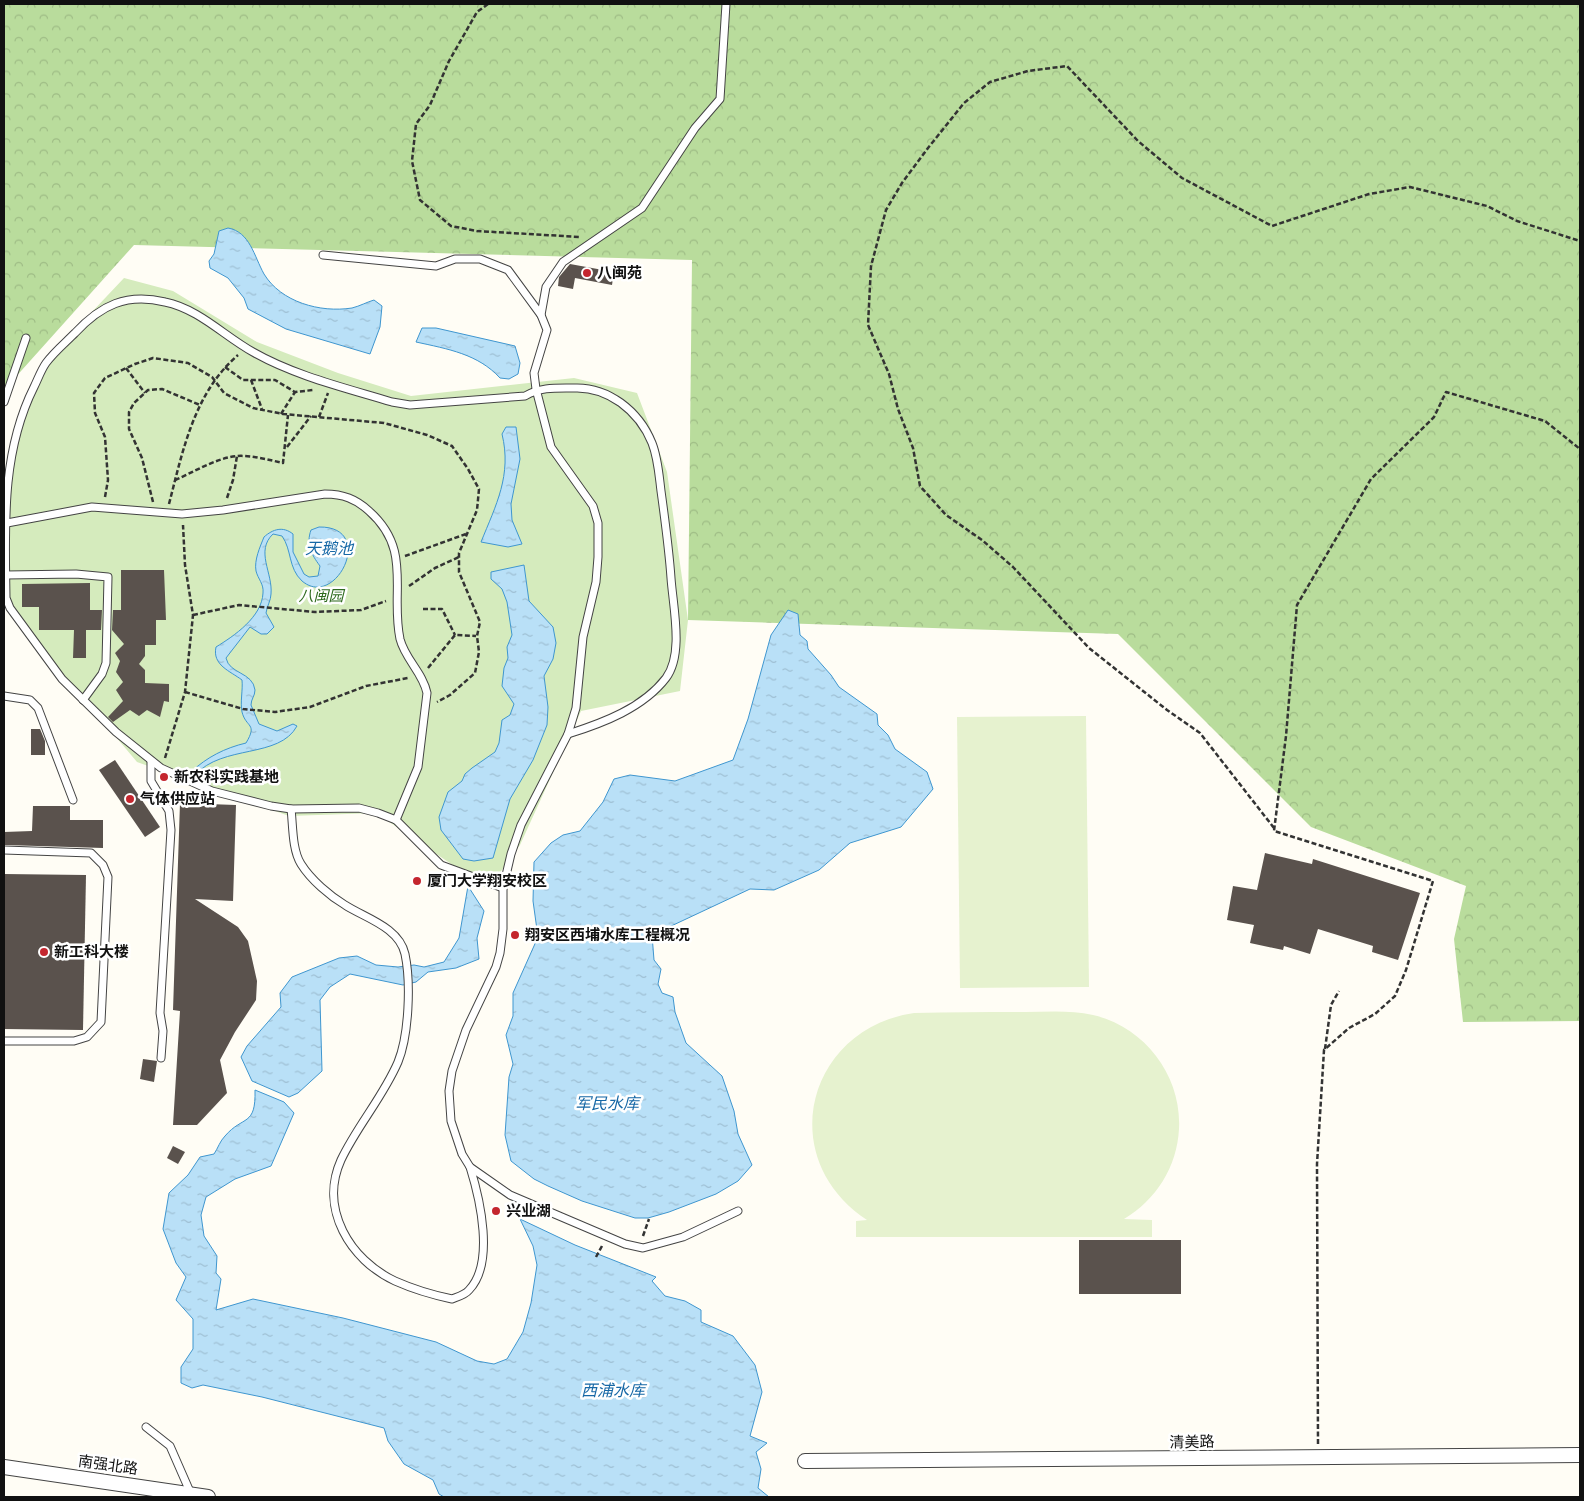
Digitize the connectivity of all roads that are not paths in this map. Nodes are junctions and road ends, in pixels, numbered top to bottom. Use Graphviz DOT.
graph roads {
  1 [pos="726,4"];
  2 [pos="323,256"];
  3 [pos="541,315"];
  4 [pos="26,338"];
  5 [pos="536,389"];
  6 [pos="4,402"];
  7 [pos="7,523"];
  8 [pos="4,537"];
  9 [pos="6,575"];
  10 [pos="5,599"];
  11 [pos="4,696"];
  12 [pos="83,700"];
  13 [pos="568,734"];
  14 [pos="150,761"];
  15 [pos="73,800"];
  16 [pos="291,809"];
  17 [pos="396,820"];
  18 [pos="4,850"];
  19 [pos="503,888"];
  20 [pos="4,1041"];
  21 [pos="161,1058"];
  22 [pos="470,1167"];
  23 [pos="738,1211"];
  24 [pos="146,1427"];
  25 [pos="1580,1455"];
  26 [pos="805,1462"];
  27 [pos="4,1467"];
  28 [pos="191,1495"];
  29 [pos="208,1497"];
  1 -- 3 [label="lane"];
  2 -- 3 [label="lane"];
  3 -- 5 [label="lane"];
  4 -- 6 [label="lane"];
  5 -- 7 [label="lane"];
  5 -- 13 [label="lane"];
  5 -- 13 [label="lane"];
  7 -- 8 [label="lane"];
  7 -- 17 [label="lane"];
  8 -- 9 [label="lane"];
  9 -- 10 [label="lane"];
  9 -- 12 [label="lane"];
  10 -- 12 [label="lane"];
  11 -- 15 [label="lane"];
  12 -- 14 [label="lane"];
  13 -- 19 [label="lane"];
  14 -- 16 [label="lane"];
  14 -- 21 [label="lane"];
  16 -- 17 [label="lane"];
  16 -- 22 [label="lane"];
  17 -- 19 [label="lane"];
  18 -- 20 [label="lane"];
  19 -- 22 [label="lane"];
  22 -- 23 [label="lane"];
  24 -- 28 [label="lane"];
  25 -- 26 [label="street, 清美路"];
  27 -- 28 [label="street, 南强北路"];
  28 -- 29 [label="street, 南强北路"];
}
